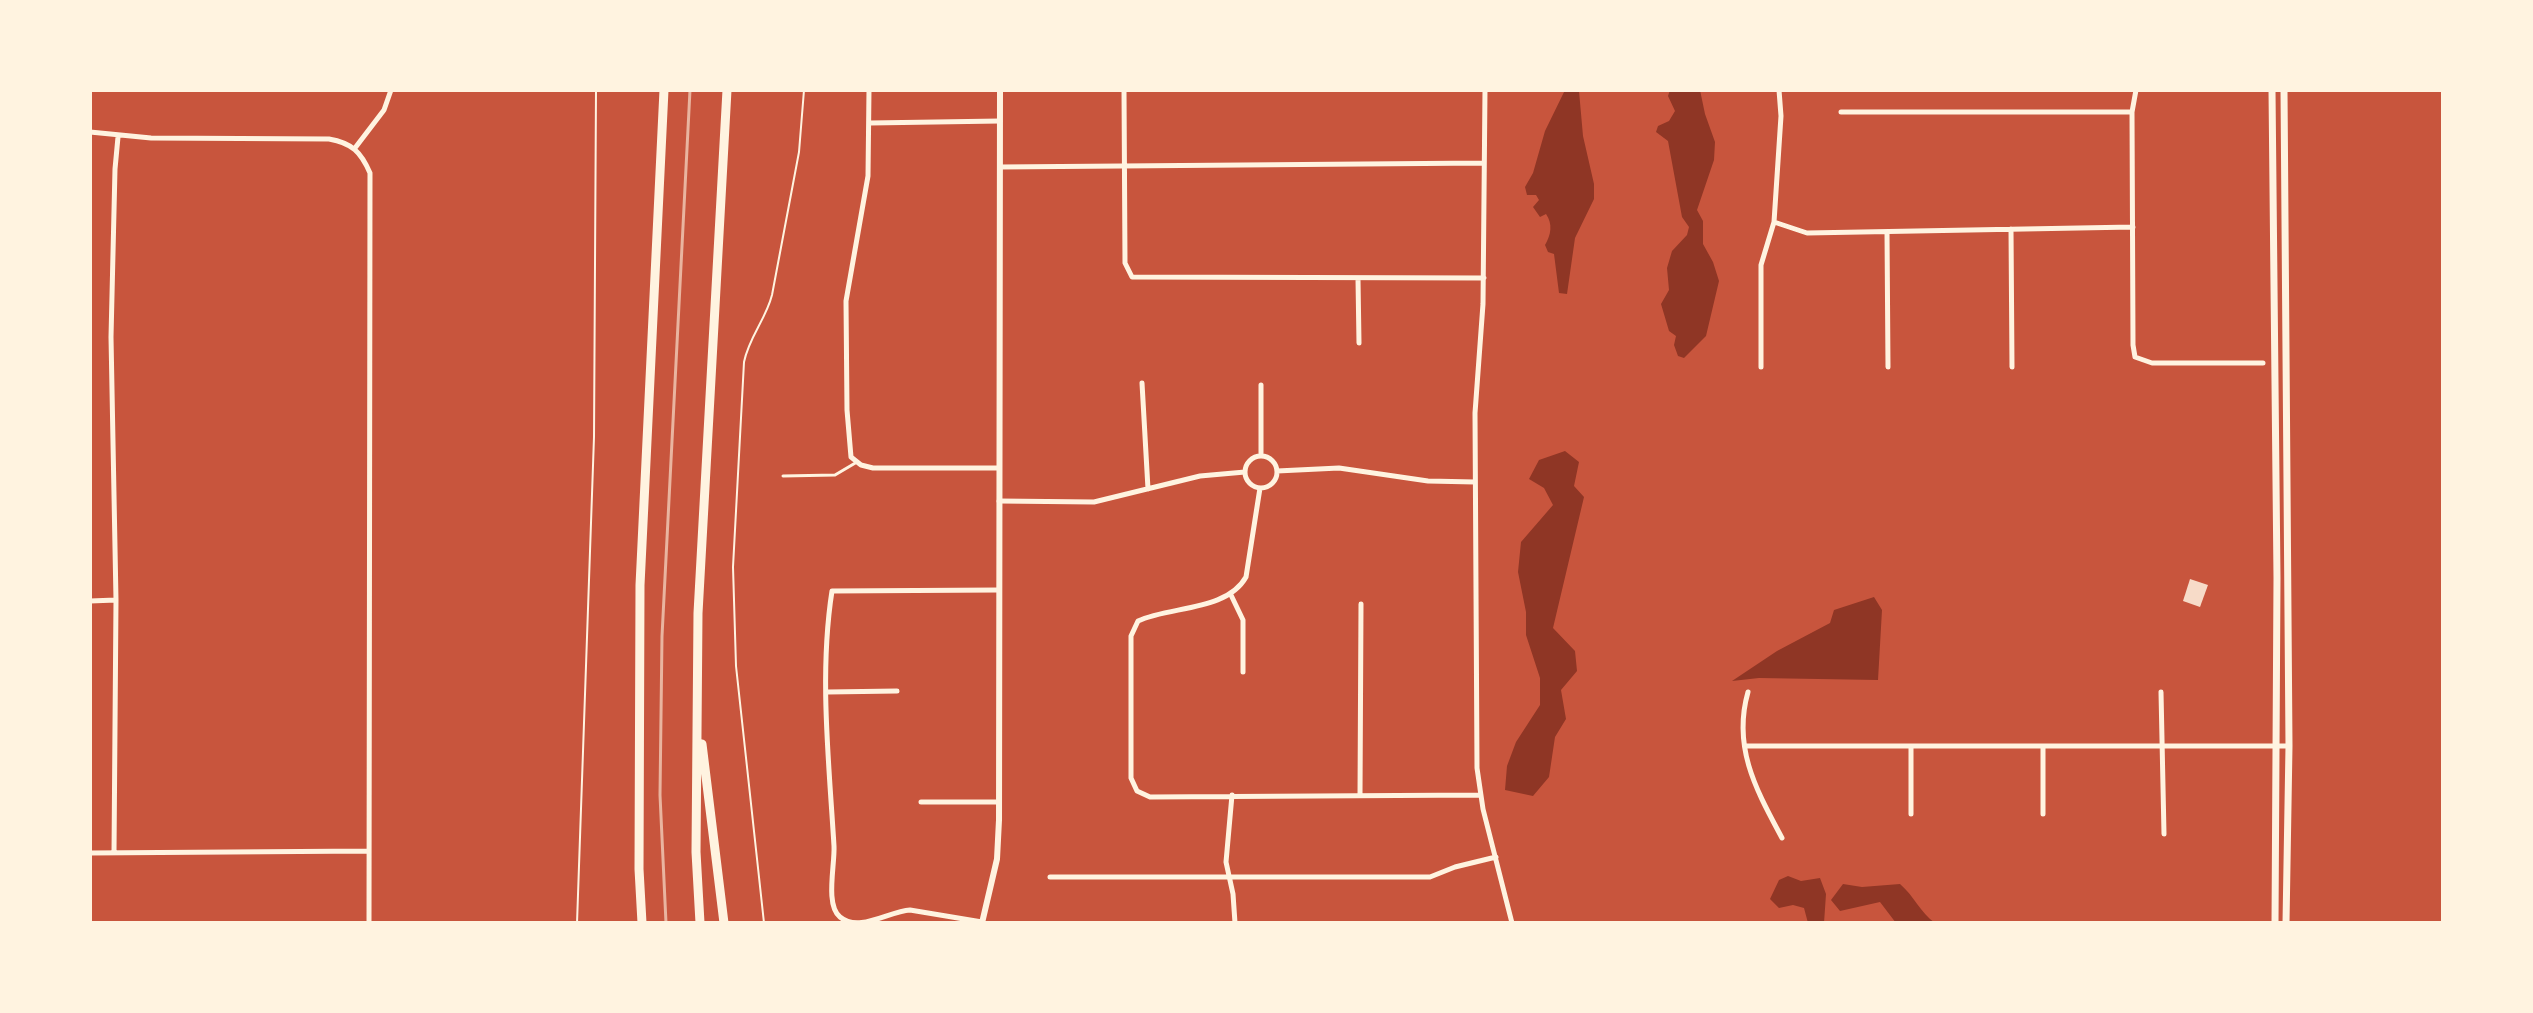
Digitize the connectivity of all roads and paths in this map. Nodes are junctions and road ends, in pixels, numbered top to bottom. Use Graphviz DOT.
graph roads {
  1 [pos="391,90"];
  2 [pos="596,90"];
  3 [pos="664,90"];
  4 [pos="727,90"];
  5 [pos="804,90"];
  6 [pos="869,90"];
  7 [pos="1000,90"];
  8 [pos="1124,90"];
  9 [pos="1485,90"];
  10 [pos="1779,90"];
  11 [pos="2136,90"];
  12 [pos="2272,90"];
  13 [pos="2284,90"];
  14 [pos="1841,112"];
  15 [pos="2132,112"];
  16 [pos="1000,121"];
  17 [pos="870,123"];
  18 [pos="90,132"];
  19 [pos="118,137"];
  20 [pos="355,148"];
  21 [pos="1484,163"];
  22 [pos="1000,167"];
  23 [pos="1124,167"];
  24 [pos="1774,222"];
  25 [pos="2133,227"];
  26 [pos="2011,229"];
  27 [pos="1887,232"];
  28 [pos="1484,278"];
  29 [pos="1358,279"];
  30 [pos="1359,343"];
  31 [pos="2263,363"];
  32 [pos="1761,367"];
  33 [pos="1888,367"];
  34 [pos="2012,367"];
  35 [pos="1142,383"];
  36 [pos="1261,385"];
  37 [pos="1261,456"];
  38 [pos="857,462"];
  39 [pos="999,468"];
  40 [pos="1277,471"];
  41 [pos="1245,472"];
  42 [pos="783,476"];
  43 [pos="1475,482"];
  44 [pos="1260,488"];
  45 [pos="1148,490"];
  46 [pos="999,501"];
  47 [pos="999,590"];
  48 [pos="1231,595"];
  49 [pos="116,600"];
  50 [pos="90,601"];
  51 [pos="1361,604"];
  52 [pos="1243,672"];
  53 [pos="897,691"];
  54 [pos="828,692"];
  55 [pos="1748,692"];
  56 [pos="2161,692"];
  57 [pos="697,705"];
  58 [pos="1745,746"];
  59 [pos="1911,746"];
  60 [pos="2043,746"];
  61 [pos="2162,746"];
  62 [pos="2277,746"];
  63 [pos="2289,746"];
  64 [pos="1232,795"];
  65 [pos="1360,795"];
  66 [pos="1480,795"];
  67 [pos="921,802"];
  68 [pos="999,802"];
  69 [pos="1911,814"];
  70 [pos="2043,814"];
  71 [pos="2164,834"];
  72 [pos="1782,838"];
  73 [pos="369,851"];
  74 [pos="90,853"];
  75 [pos="114,853"];
  76 [pos="1496,857"];
  77 [pos="1228,876"];
  78 [pos="1050,877"];
  79 [pos="982,922"];
  80 [pos="369,923"];
  81 [pos="577,923"];
  82 [pos="642,923"];
  83 [pos="700,923"];
  84 [pos="724,923"];
  85 [pos="764,923"];
  86 [pos="1235,923"];
  87 [pos="1512,923"];
  88 [pos="2275,923"];
  89 [pos="2286,923"];
  1 -- 20 [label="street"];
  2 -- 81 [label="path"];
  3 -- 82 [label="highway"];
  4 -- 57 [label="highway"];
  5 -- 85 [label="path"];
  6 -- 17 [label="street"];
  7 -- 16 [label="street"];
  8 -- 23 [label="street"];
  9 -- 21 [label="street"];
  10 -- 24 [label="street"];
  11 -- 15 [label="street"];
  12 -- 62 [label="main road"];
  13 -- 63 [label="main road"];
  14 -- 15 [label="street"];
  15 -- 25 [label="street"];
  16 -- 17 [label="street"];
  16 -- 22 [label="street"];
  17 -- 38 [label="street"];
  18 -- 19 [label="street"];
  19 -- 20 [label="street"];
  19 -- 49 [label="street"];
  20 -- 73 [label="street"];
  21 -- 23 [label="street"];
  21 -- 28 [label="street"];
  22 -- 23 [label="street"];
  22 -- 39 [label="street"];
  23 -- 29 [label="street"];
  24 -- 27 [label="street"];
  24 -- 32 [label="street"];
  25 -- 26 [label="street"];
  25 -- 31 [label="street"];
  26 -- 27 [label="street"];
  26 -- 34 [label="street"];
  27 -- 33 [label="street"];
  28 -- 29 [label="street"];
  28 -- 43 [label="street"];
  29 -- 30 [label="street"];
  35 -- 45 [label="street"];
  36 -- 37 [label="street"];
  37 -- 40 [label="street"];
  37 -- 41 [label="street"];
  38 -- 39 [label="street"];
  38 -- 42 [label="lane"];
  39 -- 46 [label="street"];
  40 -- 43 [label="street"];
  40 -- 44 [label="street"];
  41 -- 44 [label="street"];
  41 -- 45 [label="street"];
  43 -- 66 [label="street"];
  44 -- 48 [label="street"];
  45 -- 46 [label="street"];
  46 -- 47 [label="street"];
  47 -- 54 [label="street"];
  47 -- 68 [label="street"];
  48 -- 52 [label="street"];
  48 -- 64 [label="street"];
  49 -- 50 [label="street"];
  49 -- 75 [label="street"];
  51 -- 65 [label="street"];
  53 -- 54 [label="street"];
  54 -- 79 [label="street"];
  55 -- 58 [label="street"];
  56 -- 61 [label="street"];
  57 -- 83 [label="highway"];
  57 -- 84 [label="highway"];
  58 -- 59 [label="street"];
  58 -- 72 [label="street"];
  59 -- 60 [label="street"];
  59 -- 69 [label="street"];
  60 -- 61 [label="street"];
  60 -- 70 [label="street"];
  61 -- 62 [label="street"];
  61 -- 71 [label="street"];
  62 -- 63 [label="street"];
  62 -- 88 [label="main road"];
  63 -- 89 [label="main road"];
  64 -- 65 [label="street"];
  64 -- 77 [label="street"];
  65 -- 66 [label="street"];
  66 -- 76 [label="street"];
  67 -- 68 [label="street"];
  68 -- 79 [label="street"];
  73 -- 75 [label="street"];
  73 -- 80 [label="street"];
  74 -- 75 [label="street"];
  76 -- 77 [label="street"];
  76 -- 87 [label="street"];
  77 -- 78 [label="street"];
  77 -- 86 [label="street"];
}
